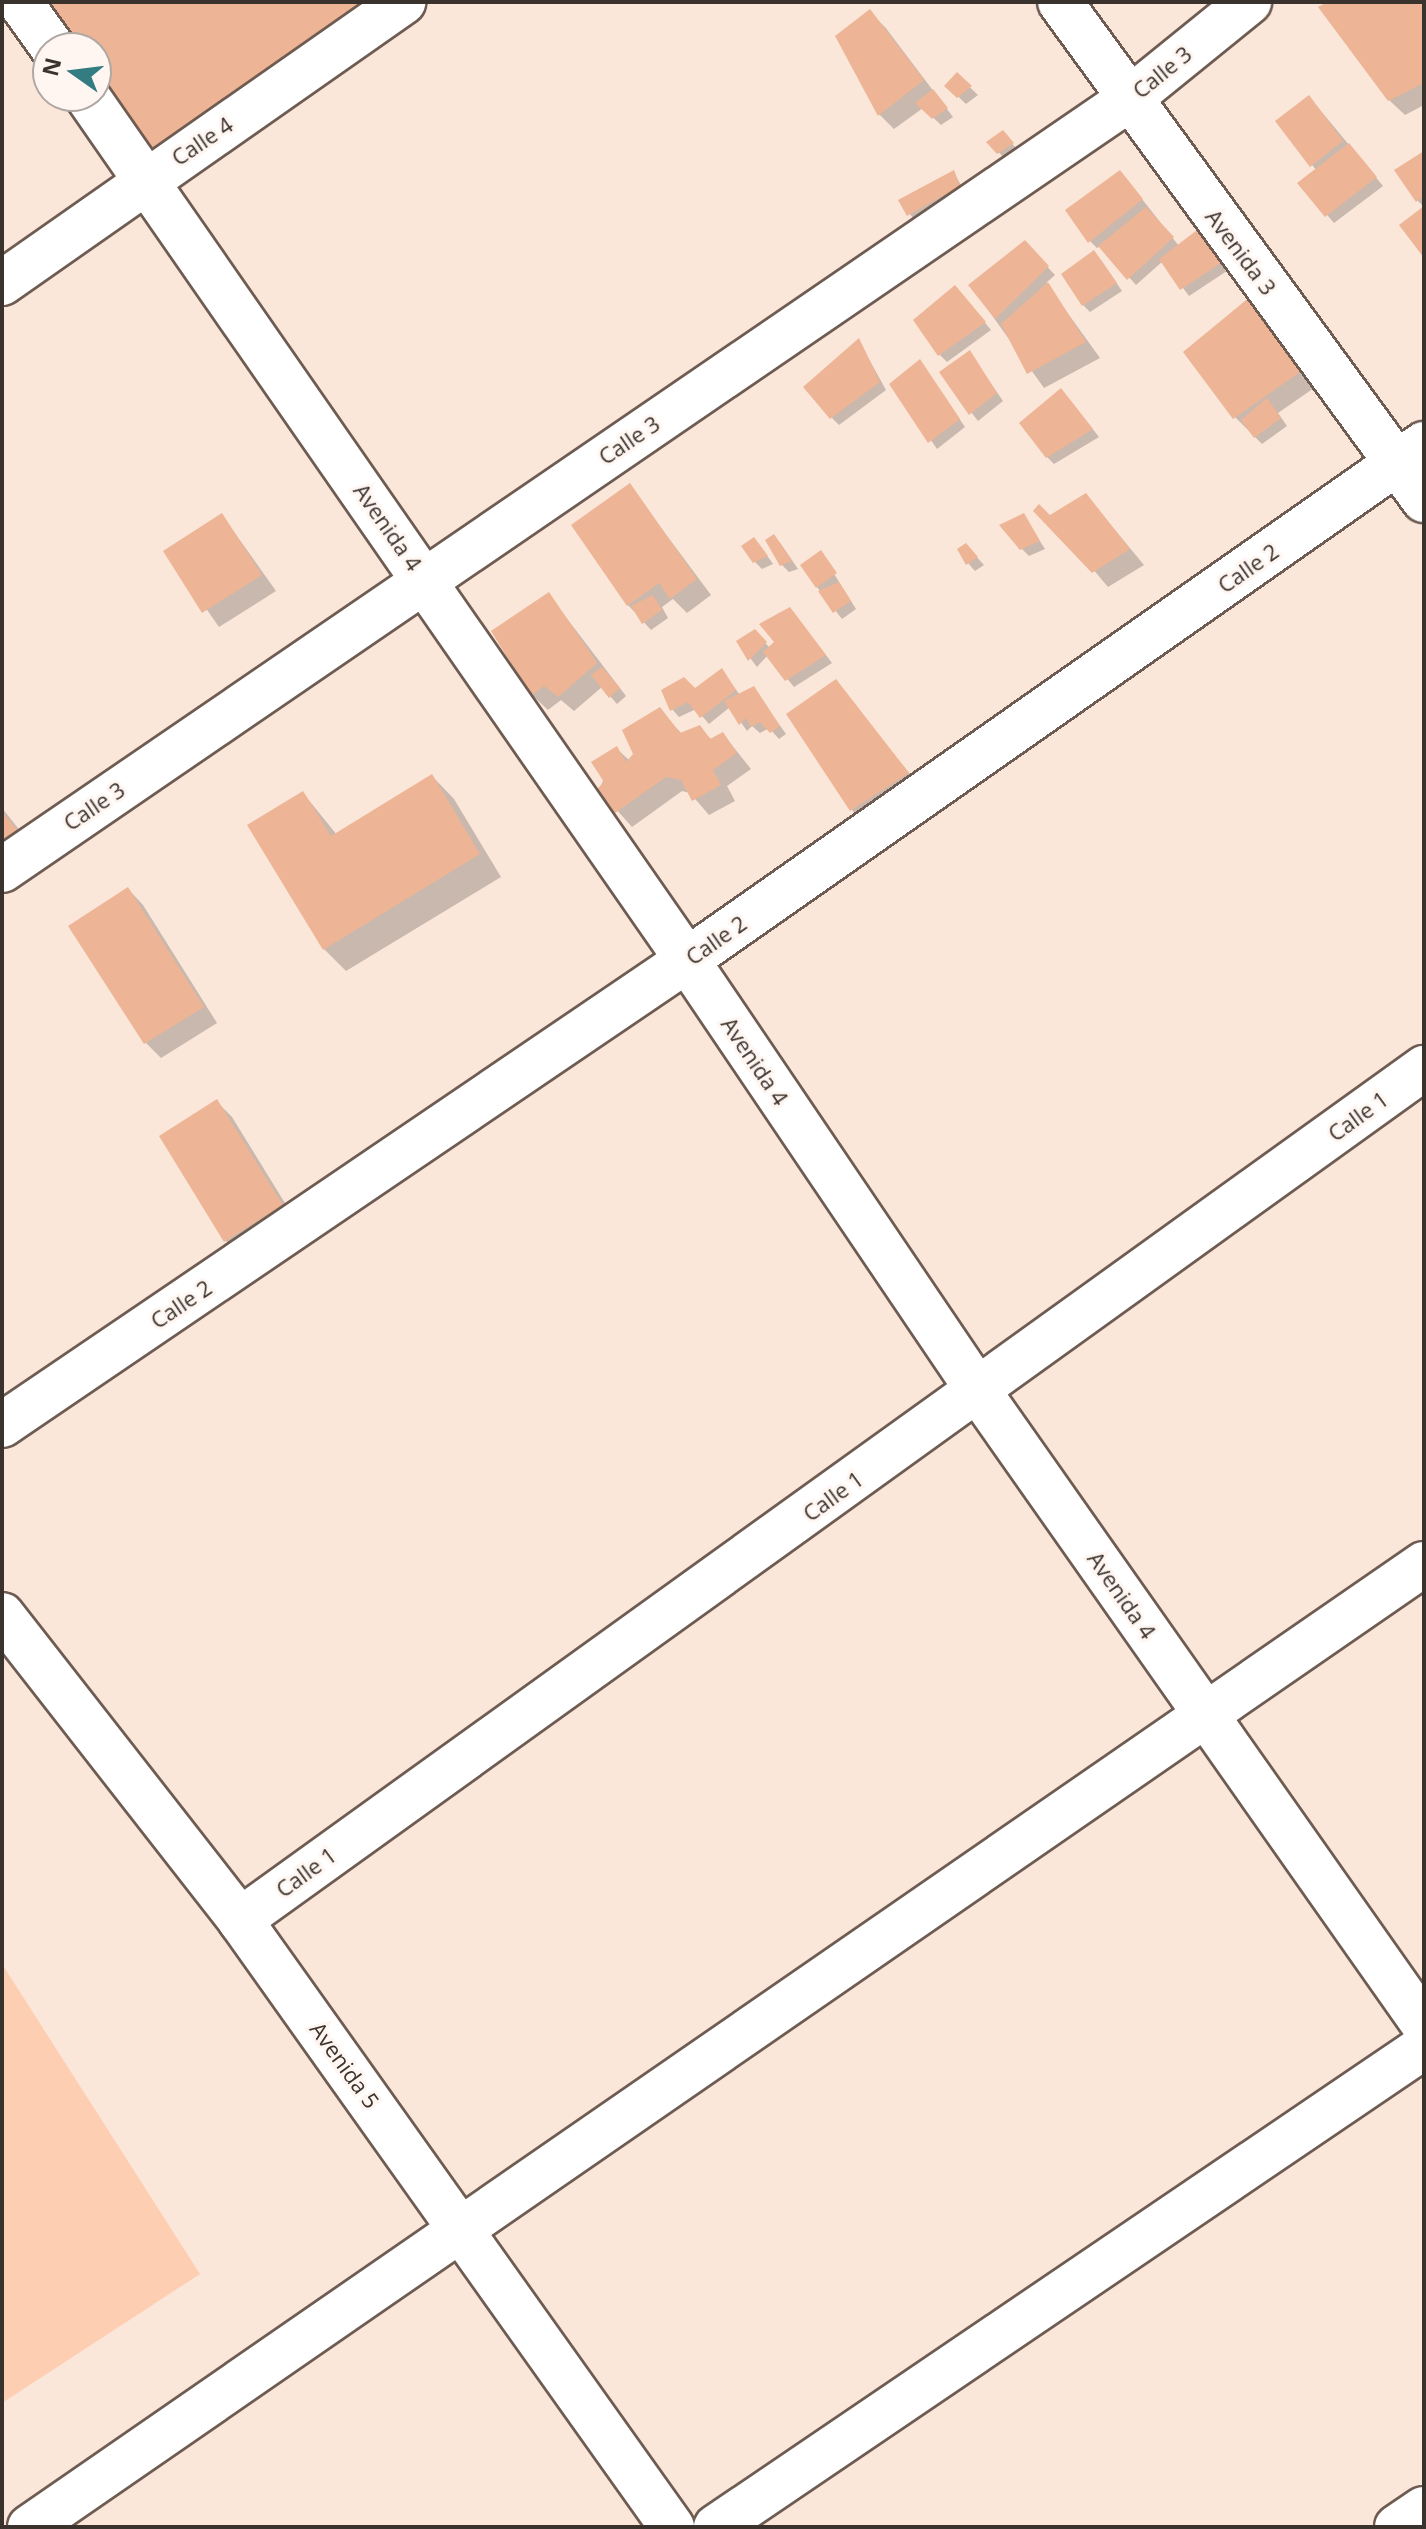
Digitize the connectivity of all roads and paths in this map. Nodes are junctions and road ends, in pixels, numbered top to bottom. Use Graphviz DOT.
graph roads {
  1 [pos="20,2"];
  2 [pos="404,2"];
  3 [pos="1060,2"];
  4 [pos="1249,2"];
  5 [pos="42,32"];
  6 [pos="1128,100"];
  7 [pos="99,112"];
  8 [pos="147,179"];
  9 [pos="2,283"];
  10 [pos="1411,454"];
  11 [pos="1424,500"];
  12 [pos="425,579"];
  13 [pos="2,870"];
  14 [pos="687,960"];
  15 [pos="1424,1068"];
  16 [pos="979,1392"];
  17 [pos="2,1425"];
  18 [pos="1424,1564"];
  19 [pos="2,1615"];
  20 [pos="1208,1716"];
  21 [pos="240,1920"];
  22 [pos="1424,2025"];
  23 [pos="1424,2047"];
  24 [pos="461,2225"];
  25 [pos="1424,2509"];
  26 [pos="30,2527"];
  27 [pos="672,2527"];
  28 [pos="716,2527"];
  29 [pos="1397,2527"];
  1 -- 5 [label="street"];
  2 -- 8 [label="street, Calle 4"];
  3 -- 6 [label="street, Avenida 3"];
  4 -- 6 [label="street, Calle 3"];
  6 -- 10 [label="street, Avenida 3"];
  6 -- 12 [label="street, Calle 3"];
  7 -- 8 [label="street, Avenida 4"];
  8 -- 9 [label="street, Calle 4"];
  8 -- 12 [label="street, Avenida 4"];
  10 -- 11 [label="street, Avenida 3"];
  10 -- 14 [label="street, Calle 2"];
  12 -- 13 [label="street, Calle 3"];
  12 -- 14 [label="street, Avenida 4"];
  14 -- 16 [label="street, Avenida 4"];
  14 -- 17 [label="street, Calle 2"];
  15 -- 16 [label="street, Calle 1"];
  16 -- 20 [label="street, Avenida 4"];
  16 -- 21 [label="street, Calle 1"];
  18 -- 20 [label="street"];
  19 -- 21 [label="street, Avenida 5"];
  20 -- 22 [label="street, Avenida 4"];
  20 -- 24 [label="street"];
  21 -- 24 [label="street, Avenida 5"];
  23 -- 28 [label="street"];
  24 -- 26 [label="street"];
  24 -- 27 [label="street, Avenida 5"];
  25 -- 29 [label="street"];
}
